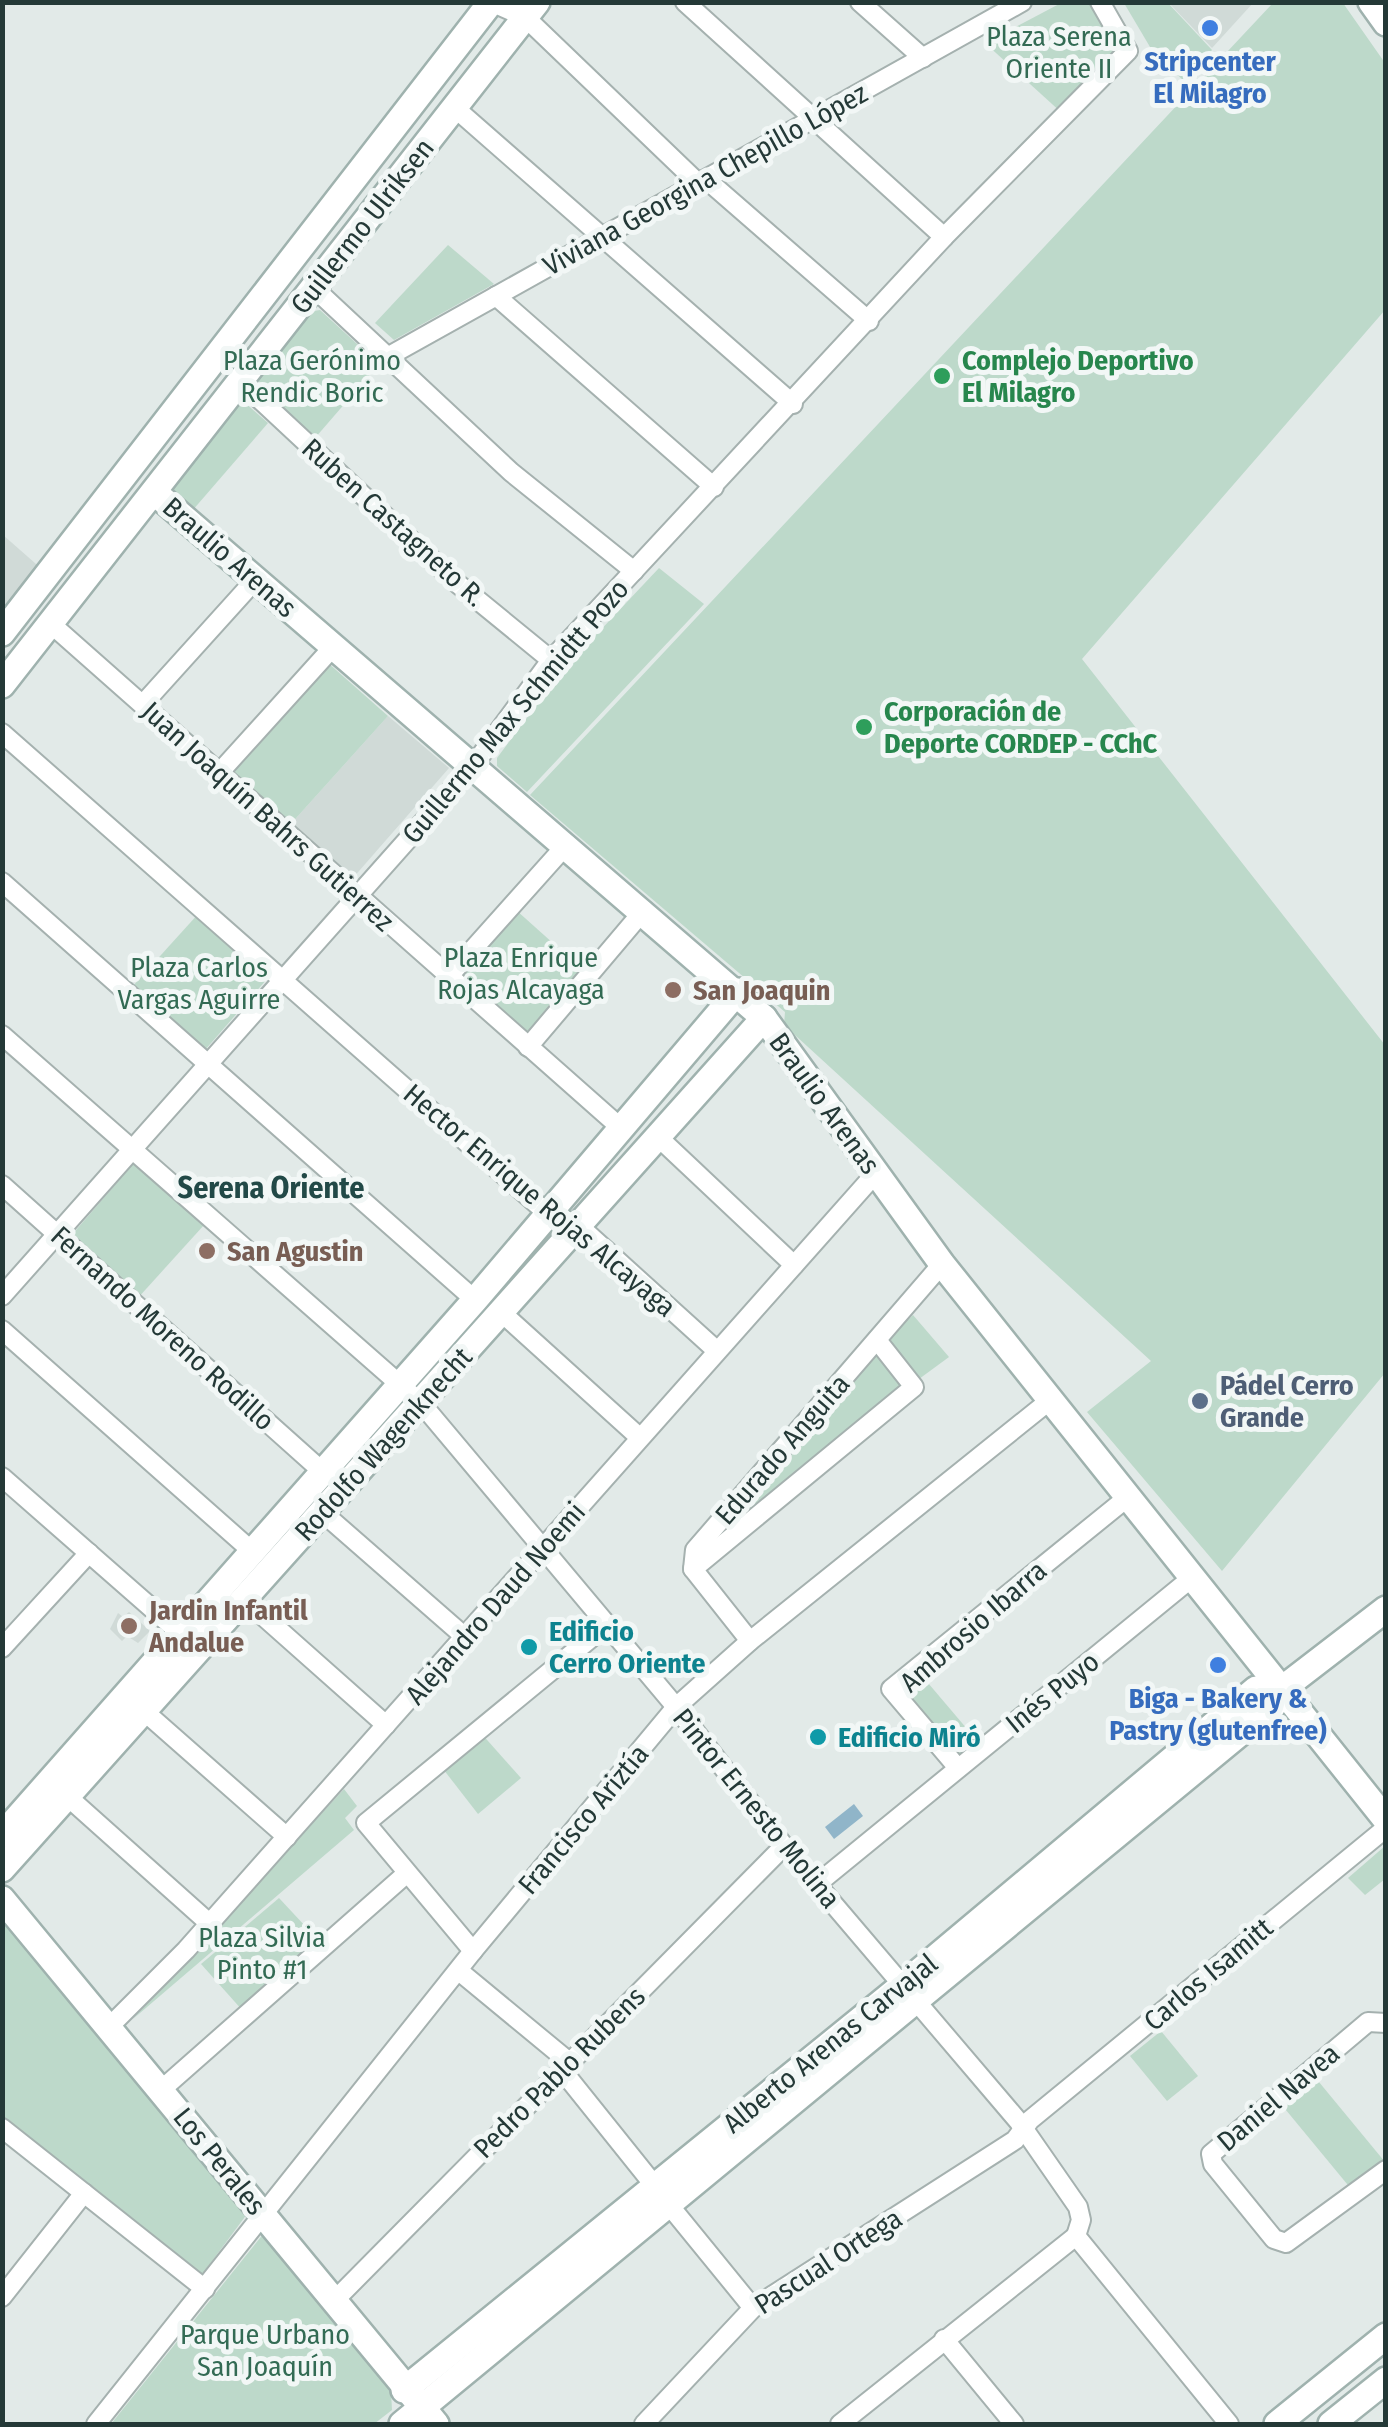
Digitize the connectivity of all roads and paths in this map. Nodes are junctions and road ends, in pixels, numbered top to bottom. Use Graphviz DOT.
graph roads {
  1 [pos="685,2"];
  2 [pos="860,2"];
  3 [pos="1022,2"];
  4 [pos="1100,2"];
  5 [pos="1370,2"];
  6 [pos="491,3"];
  7 [pos="531,10"];
  8 [pos="1386,22"];
  9 [pos="923,58"];
  10 [pos="455,108"];
  11 [pos="812,120"];
  12 [pos="703,182"];
  13 [pos="599,237"];
  14 [pos="944,238"];
  15 [pos="314,288"];
  16 [pos="496,296"];
  17 [pos="869,321"];
  18 [pos="389,356"];
  19 [pos="240,382"];
  20 [pos="793,404"];
  21 [pos="714,486"];
  22 [pos="154,492"];
  23 [pos="634,571"];
  24 [pos="255,580"];
  25 [pos="50,623"];
  26 [pos="2,633"];
  27 [pos="333,647"];
  28 [pos="552,660"];
  29 [pos="2,685"];
  30 [pos="143,704"];
  31 [pos="2,733"];
  32 [pos="473,766"];
  33 [pos="219,773"];
  34 [pos="567,844"];
  35 [pos="2,882"];
  36 [pos="355,895"];
  37 [pos="644,910"];
  38 [pos="448,976"];
  39 [pos="282,978"];
  40 [pos="738,991"];
  41 [pos="764,1018"];
  42 [pos="2,1035"];
  43 [pos="528,1047"];
  44 [pos="209,1063"];
  45 [pos="620,1128"];
  46 [pos="657,1136"];
  47 [pos="133,1150"];
  48 [pos="875,1174"];
  49 [pos="2,1186"];
  50 [pos="547,1213"];
  51 [pos="578,1225"];
  52 [pos="58,1234"];
  53 [pos="942,1264"];
  54 [pos="794,1265"];
  55 [pos="2,1296"];
  56 [pos="475,1300"];
  57 [pos="501,1312"];
  58 [pos="2,1330"];
  59 [pos="877,1340"];
  60 [pos="716,1350"];
  61 [pos="401,1383"];
  62 [pos="1049,1401"];
  63 [pos="421,1403"];
  64 [pos="638,1436"];
  65 [pos="323,1472"];
  66 [pos="4,1481"];
  67 [pos="1128,1497"];
  68 [pos="322,1512"];
  69 [pos="544,1548"];
  70 [pos="253,1552"];
  71 [pos="88,1553"];
  72 [pos="693,1569"];
  73 [pos="1194,1576"];
  74 [pos="244,1598"];
  75 [pos="1386,1609"];
  76 [pos="608,1624"];
  77 [pos="180,1633"];
  78 [pos="465,1637"];
  79 [pos="750,1642"];
  80 [pos="2,1648"];
  81 [pos="1282,1689"];
  82 [pos="676,1706"];
  83 [pos="145,1712"];
  84 [pos="386,1726"];
  85 [pos="958,1768"];
  86 [pos="68,1797"];
  87 [pos="1381,1803"];
  88 [pos="1386,1828"];
  89 [pos="2,1836"];
  90 [pos="287,1837"];
  91 [pos="784,1846"];
  92 [pos="2,1869"];
  93 [pos="406,1874"];
  94 [pos="817,1884"];
  95 [pos="2,1899"];
  96 [pos="209,1924"];
  97 [pos="473,1951"];
  98 [pos="459,1971"];
  99 [pos="910,1994"];
  100 [pos="1386,2024"];
  101 [pos="109,2027"];
  102 [pos="564,2065"];
  103 [pos="161,2090"];
  104 [pos="1027,2124"];
  105 [pos="2,2128"];
  106 [pos="1379,2175"];
  107 [pos="84,2194"];
  108 [pos="662,2195"];
  109 [pos="1386,2195"];
  110 [pos="264,2214"];
  111 [pos="1076,2236"];
  112 [pos="205,2289"];
  113 [pos="2,2297"];
  114 [pos="336,2300"];
  115 [pos="753,2308"];
  116 [pos="1386,2336"];
  117 [pos="944,2339"];
  118 [pos="1386,2380"];
  119 [pos="404,2390"];
  120 [pos="416,2420"];
  121 [pos="1344,2420"];
  122 [pos="96,2424"];
  123 [pos="644,2424"];
  124 [pos="842,2424"];
  125 [pos="1014,2424"];
  126 [pos="1229,2424"];
  127 [pos="1277,2424"];
  1 -- 11 [label="street"];
  2 -- 9 [label="street"];
  3 -- 9 [label="street, Viviana Georgina Chepillo López"];
  4 -- 14 [label="street, Guillermo Max Schmidtt Pozo"];
  5 -- 8 [label="street"];
  6 -- 7 [label="street"];
  6 -- 26 [label="street, Guillermo Ulriksen"];
  7 -- 10 [label="street, Guillermo Ulriksen"];
  7 -- 12 [label="street"];
  9 -- 11 [label="street, Viviana Georgina Chepillo López"];
  10 -- 13 [label="street"];
  10 -- 15 [label="street, Guillermo Ulriksen"];
  11 -- 12 [label="street, Viviana Georgina Chepillo López"];
  11 -- 14 [label="street"];
  12 -- 13 [label="street, Viviana Georgina Chepillo López"];
  12 -- 17 [label="street"];
  13 -- 16 [label="street, Viviana Georgina Chepillo López"];
  13 -- 20 [label="street"];
  14 -- 17 [label="street, Guillermo Max Schmidtt Pozo"];
  15 -- 18 [label="street"];
  15 -- 19 [label="street, Guillermo Ulriksen"];
  16 -- 18 [label="street, Viviana Georgina Chepillo López"];
  16 -- 21 [label="street"];
  17 -- 20 [label="street, Guillermo Max Schmidtt Pozo"];
  18 -- 23 [label="street"];
  19 -- 22 [label="street, Guillermo Ulriksen"];
  19 -- 28 [label="street, Ruben Castagneto R."];
  20 -- 21 [label="street, Guillermo Max Schmidtt Pozo"];
  21 -- 23 [label="street, Guillermo Max Schmidtt Pozo"];
  22 -- 24 [label="street, Braulio Arenas"];
  22 -- 25 [label="street, Guillermo Ulriksen"];
  23 -- 28 [label="street, Guillermo Max Schmidtt Pozo"];
  24 -- 27 [label="street, Braulio Arenas"];
  24 -- 30 [label="street"];
  25 -- 29 [label="street, Guillermo Ulriksen"];
  25 -- 30 [label="street, Juan Joaquín Bahrs Gutierrez"];
  27 -- 32 [label="street, Braulio Arenas"];
  27 -- 33 [label="street"];
  28 -- 32 [label="street, Guillermo Max Schmidtt Pozo"];
  30 -- 33 [label="street, Juan Joaquín Bahrs Gutierrez"];
  31 -- 39 [label="street, Hector Enrique Rojas Alcayaga"];
  32 -- 34 [label="street, Braulio Arenas"];
  32 -- 36 [label="street, Guillermo Max Schmidtt Pozo"];
  33 -- 36 [label="street, Juan Joaquín Bahrs Gutierrez"];
  34 -- 37 [label="street, Braulio Arenas"];
  34 -- 38 [label="street"];
  35 -- 44 [label="street"];
  36 -- 38 [label="street, Juan Joaquín Bahrs Gutierrez"];
  36 -- 39 [label="street, Guillermo Max Schmidtt Pozo"];
  37 -- 40 [label="street, Braulio Arenas"];
  37 -- 43 [label="street"];
  38 -- 43 [label="street, Juan Joaquín Bahrs Gutierrez"];
  39 -- 44 [label="street, Guillermo Max Schmidtt Pozo"];
  39 -- 50 [label="street, Hector Enrique Rojas Alcayaga"];
  40 -- 41 [label="street, Braulio Arenas"];
  40 -- 45 [label="street, Rodolfo Wagenknecht"];
  41 -- 46 [label="street, Rodolfo Wagenknecht"];
  41 -- 48 [label="street, Braulio Arenas"];
  42 -- 47 [label="street, Pintor Ernesto Molina"];
  43 -- 45 [label="street, Juan Joaquín Bahrs Gutierrez"];
  44 -- 47 [label="street, Guillermo Max Schmidtt Pozo"];
  44 -- 56 [label="street"];
  45 -- 50 [label="street, Rodolfo Wagenknecht"];
  46 -- 51 [label="street, Rodolfo Wagenknecht"];
  46 -- 54 [label="street"];
  47 -- 52 [label="street, Guillermo Max Schmidtt Pozo"];
  47 -- 61 [label="street, Pintor Ernesto Molina"];
  48 -- 53 [label="street, Braulio Arenas"];
  48 -- 54 [label="street, Alejandro Daud Noemi"];
  49 -- 52 [label="street, Fernando Moreno Rodillo"];
  50 -- 51 [label="street, Hector Enrique Rojas Alcayaga"];
  50 -- 56 [label="street, Rodolfo Wagenknecht"];
  51 -- 57 [label="street, Rodolfo Wagenknecht"];
  51 -- 60 [label="street, Hector Enrique Rojas Alcayaga"];
  52 -- 55 [label="street, Guillermo Max Schmidtt Pozo"];
  52 -- 65 [label="street, Fernando Moreno Rodillo"];
  53 -- 59 [label="street, Edurado Anguita"];
  53 -- 62 [label="street, Braulio Arenas"];
  54 -- 60 [label="street, Alejandro Daud Noemi"];
  56 -- 61 [label="street, Rodolfo Wagenknecht"];
  57 -- 63 [label="street, Rodolfo Wagenknecht"];
  57 -- 64 [label="street"];
  58 -- 70 [label="street"];
  59 -- 72 [label="street, Edurado Anguita"];
  59 -- 72 [label="street"];
  60 -- 64 [label="street, Alejandro Daud Noemi"];
  61 -- 63 [label="street, Pintor Ernesto Molina"];
  61 -- 65 [label="street, Rodolfo Wagenknecht"];
  62 -- 67 [label="street, Braulio Arenas"];
  62 -- 79 [label="street, Francisco Ariztía"];
  63 -- 68 [label="street, Rodolfo Wagenknecht"];
  63 -- 69 [label="street, Pintor Ernesto Molina"];
  64 -- 69 [label="street, Alejandro Daud Noemi"];
  65 -- 70 [label="street, Rodolfo Wagenknecht"];
  66 -- 71 [label="street"];
  67 -- 73 [label="street, Braulio Arenas"];
  67 -- 85 [label="street, Ambrosio Ibarra"];
  68 -- 74 [label="street, Rodolfo Wagenknecht"];
  68 -- 78 [label="street"];
  69 -- 76 [label="street, Pintor Ernesto Molina"];
  69 -- 78 [label="street, Alejandro Daud Noemi"];
  70 -- 77 [label="street, Rodolfo Wagenknecht"];
  71 -- 77 [label="street"];
  71 -- 80 [label="street"];
  72 -- 79 [label="street"];
  73 -- 81 [label="street, Braulio Arenas"];
  73 -- 85 [label="street, Inés Puyo"];
  74 -- 83 [label="street, Rodolfo Wagenknecht"];
  74 -- 84 [label="street"];
  75 -- 81 [label="street, Alberto Arenas Carvajal"];
  76 -- 82 [label="street, Pintor Ernesto Molina"];
  76 -- 93 [label="street"];
  77 -- 89 [label="street, Rodolfo Wagenknecht"];
  78 -- 84 [label="street, Alejandro Daud Noemi"];
  79 -- 82 [label="street, Francisco Ariztía"];
  81 -- 87 [label="street, Braulio Arenas"];
  81 -- 99 [label="street, Alberto Arenas Carvajal"];
  82 -- 91 [label="street, Pintor Ernesto Molina"];
  82 -- 97 [label="street, Francisco Ariztía"];
  83 -- 86 [label="street, Rodolfo Wagenknecht"];
  83 -- 90 [label="street"];
  84 -- 90 [label="street, Alejandro Daud Noemi"];
  85 -- 94 [label="street, Inés Puyo"];
  86 -- 92 [label="street, Rodolfo Wagenknecht"];
  86 -- 96 [label="street"];
  88 -- 104 [label="street, Carlos Isamitt"];
  90 -- 96 [label="street, Alejandro Daud Noemi"];
  91 -- 94 [label="street, Pintor Ernesto Molina"];
  91 -- 102 [label="street, Pedro Pablo Rubens"];
  93 -- 97 [label="street"];
  93 -- 103 [label="street"];
  94 -- 99 [label="street, Pintor Ernesto Molina"];
  95 -- 101 [label="street, Los Perales"];
  96 -- 101 [label="street, Alejandro Daud Noemi"];
  97 -- 98 [label="street, Francisco Ariztía"];
  98 -- 102 [label="street"];
  98 -- 110 [label="street, Francisco Ariztía"];
  99 -- 104 [label="street, Pintor Ernesto Molina"];
  99 -- 108 [label="street, Alberto Arenas Carvajal"];
  100 -- 106 [label="street, Daniel Navea"];
  101 -- 103 [label="street, Los Perales"];
  102 -- 108 [label="street"];
  102 -- 114 [label="street, Pedro Pablo Rubens"];
  103 -- 110 [label="street, Los Perales"];
  104 -- 111 [label="street, Pintor Ernesto Molina"];
  104 -- 115 [label="street, Pascual Ortega"];
  105 -- 107 [label="street"];
  106 -- 109 [label="street, Daniel Navea"];
  107 -- 112 [label="street"];
  107 -- 113 [label="street"];
  108 -- 115 [label="street"];
  108 -- 119 [label="street, Alberto Arenas Carvajal"];
  108 -- 120 [label="street, Alberto Arenas Carvajal"];
  110 -- 112 [label="street, Francisco Ariztía"];
  110 -- 114 [label="street, Los Perales"];
  111 -- 117 [label="street"];
  111 -- 126 [label="street, Pintor Ernesto Molina"];
  112 -- 122 [label="street"];
  114 -- 119 [label="street, Los Perales"];
  115 -- 123 [label="street, Pascual Ortega"];
  116 -- 127 [label="street"];
  117 -- 124 [label="street"];
  117 -- 125 [label="street"];
  118 -- 121 [label="street"];
  119 -- 120 [label="street, Los Perales"];
}
